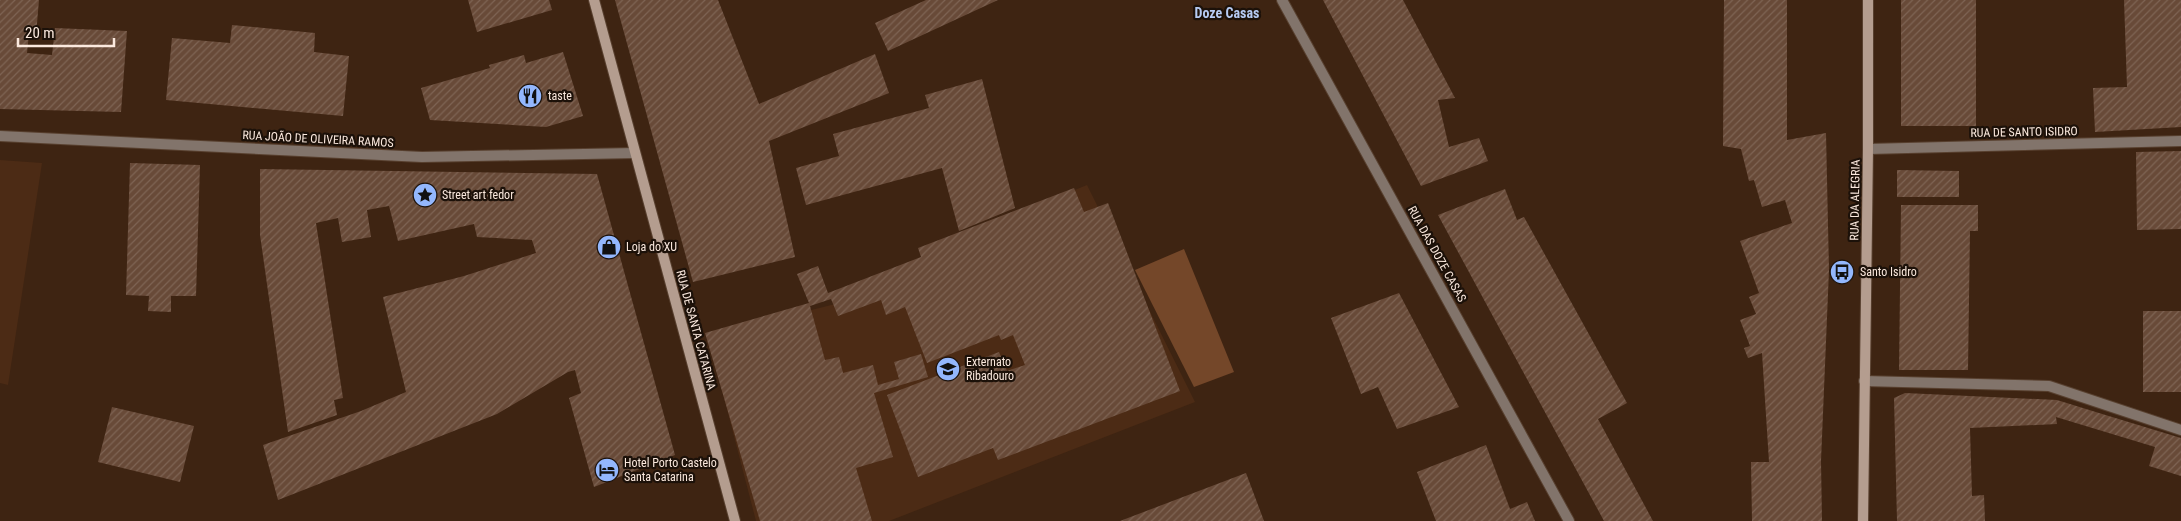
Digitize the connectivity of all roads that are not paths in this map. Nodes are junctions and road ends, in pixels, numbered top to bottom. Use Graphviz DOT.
graph roads {
  1 [pos="594,0"];
  2 [pos="1282,0"];
  3 [pos="1868,0"];
  4 [pos="0,136"];
  5 [pos="2181,141"];
  6 [pos="1868,149"];
  7 [pos="635,153"];
  8 [pos="1864,381"];
  9 [pos="2181,430"];
  10 [pos="736,521"];
  11 [pos="1569,521"];
  12 [pos="1863,521"];
  1 -- 7 [label="main road, RUA DE SANTA CATARINA"];
  2 -- 11 [label="street, RUA DAS DOZE CASAS"];
  3 -- 6 [label="main road, RUA DA ALEGRIA"];
  4 -- 7 [label="street, RUA JOÃO DE OLIVEIRA RAMOS"];
  5 -- 6 [label="street, RUA DE SANTO ISIDRO"];
  6 -- 8 [label="main road, RUA DA ALEGRIA"];
  7 -- 10 [label="main road, RUA DE SANTA CATARINA"];
  8 -- 9 [label="street"];
  8 -- 12 [label="main road, RUA DA ALEGRIA"];
}
